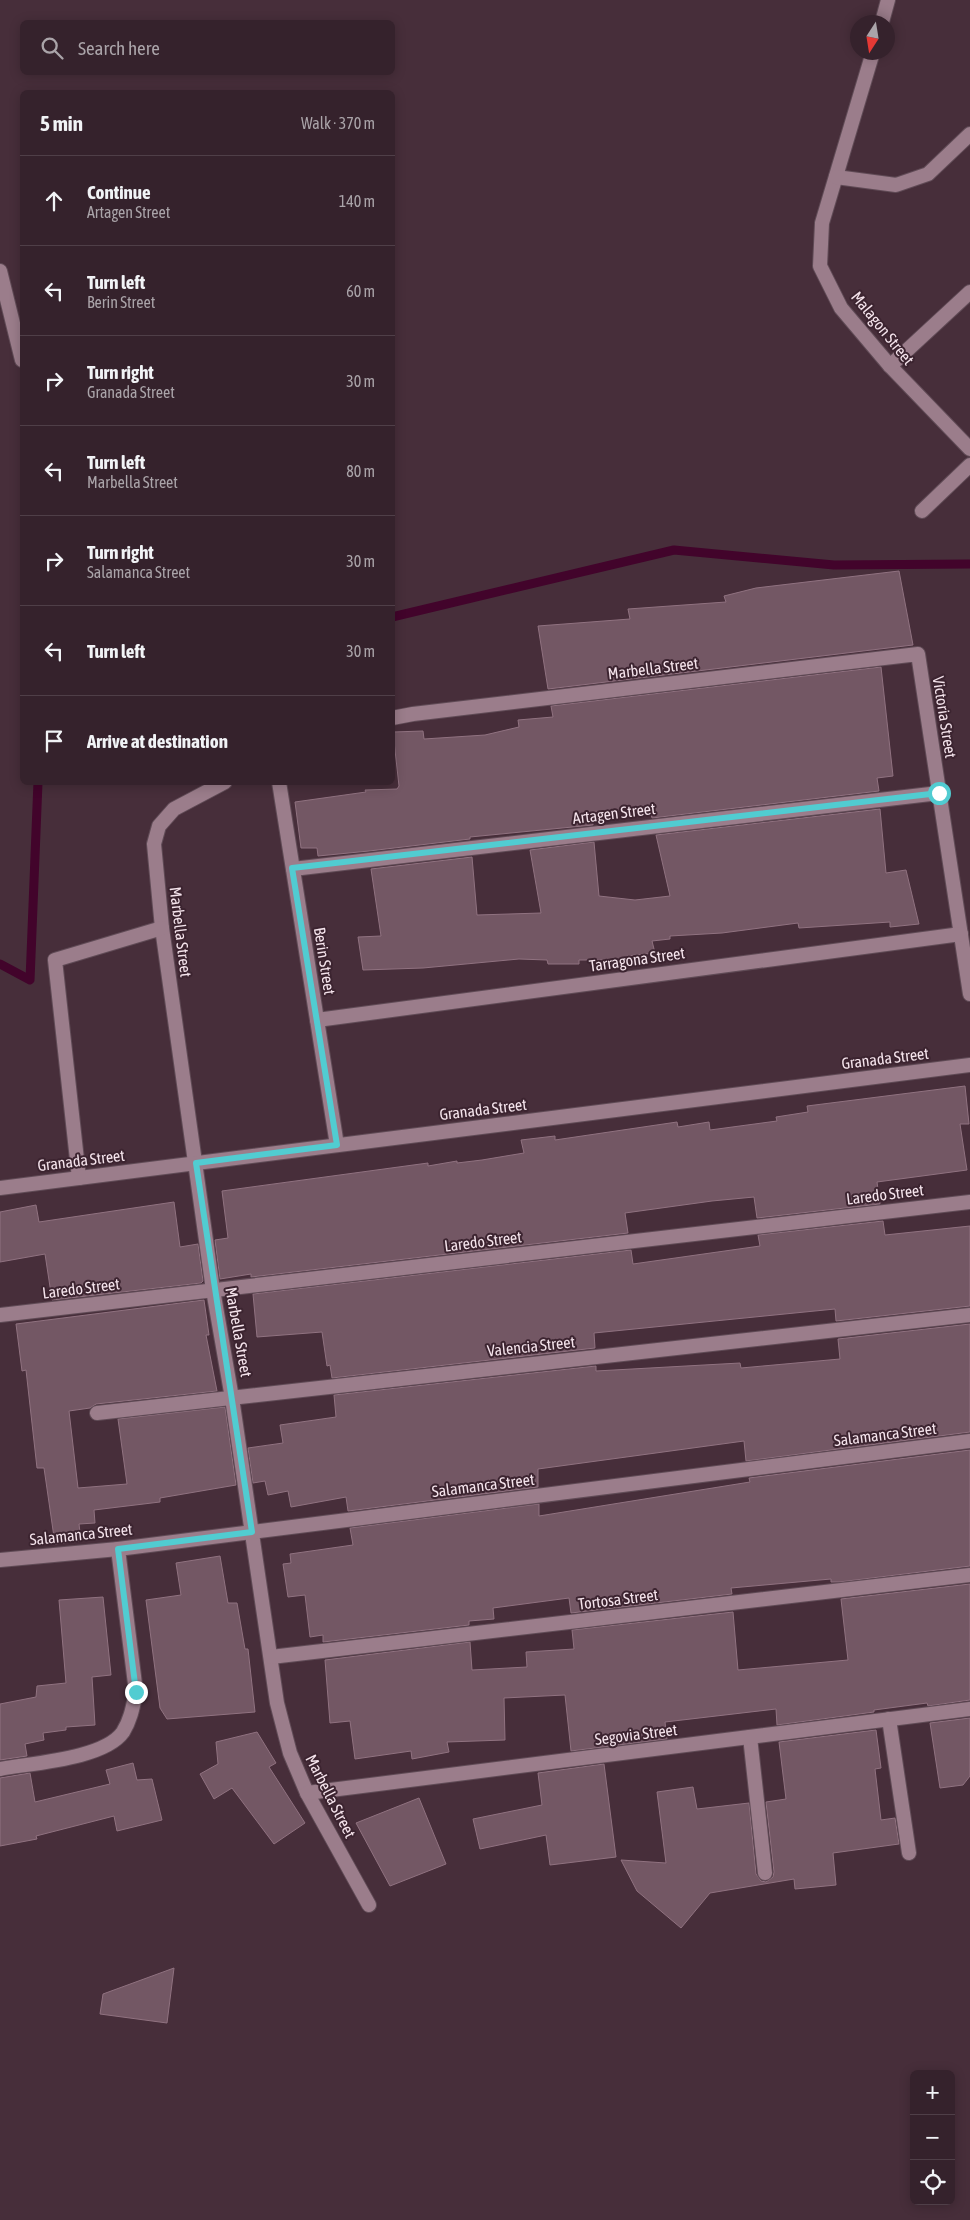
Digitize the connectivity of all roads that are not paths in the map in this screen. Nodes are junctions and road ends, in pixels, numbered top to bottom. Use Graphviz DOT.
graph roads {
  1 [pos="888,0"];
  2 [pos="884,15"];
  3 [pos="871,60"];
  4 [pos="970,134"];
  5 [pos="836,177"];
  6 [pos="0,271"];
  7 [pos="970,292"];
  8 [pos="20,352"];
  9 [pos="890,366"];
  10 [pos="970,449"];
  11 [pos="970,465"];
  12 [pos="922,512"];
  13 [pos="918,654"];
  14 [pos="395,718"];
  15 [pos="219,785"];
  16 [pos="279,785"];
  17 [pos="939,793"];
  18 [pos="292,868"];
  19 [pos="162,928"];
  20 [pos="961,934"];
  21 [pos="970,994"];
  22 [pos="317,1020"];
  23 [pos="970,1065"];
  24 [pos="337,1145"];
  25 [pos="196,1163"];
  26 [pos="79,1178"];
  27 [pos="0,1188"];
  28 [pos="970,1202"];
  29 [pos="214,1290"];
  30 [pos="0,1315"];
  31 [pos="970,1315"];
  32 [pos="232,1398"];
  33 [pos="97,1413"];
  34 [pos="970,1441"];
  35 [pos="252,1532"];
  36 [pos="118,1549"];
  37 [pos="0,1560"];
  38 [pos="970,1575"];
  39 [pos="271,1657"];
  40 [pos="970,1709"];
  41 [pos="889,1719"];
  42 [pos="750,1737"];
  43 [pos="0,1769"];
  44 [pos="307,1793"];
  45 [pos="909,1853"];
  46 [pos="765,1873"];
  47 [pos="369,1905"];
  1 -- 2 [label="street"];
  3 -- 5 [label="street, Malagon Street"];
  4 -- 5 [label="street"];
  5 -- 9 [label="street, Malagon Street"];
  6 -- 8 [label="street"];
  7 -- 9 [label="street"];
  9 -- 10 [label="street, Malagon Street"];
  11 -- 12 [label="street"];
  13 -- 14 [label="street, Marbella Street"];
  13 -- 17 [label="street, Victoria Street"];
  15 -- 19 [label="street, Marbella Street"];
  16 -- 18 [label="street, Berin Street"];
  17 -- 18 [label="street, Artagen Street"];
  17 -- 20 [label="street, Victoria Street"];
  18 -- 22 [label="street, Berin Street"];
  19 -- 25 [label="street, Marbella Street"];
  19 -- 26 [label="street"];
  20 -- 21 [label="street, Victoria Street"];
  20 -- 22 [label="street, Tarragona Street"];
  22 -- 24 [label="street, Berin Street"];
  23 -- 24 [label="street, Granada Street"];
  24 -- 25 [label="street, Granada Street"];
  25 -- 26 [label="street, Granada Street"];
  25 -- 29 [label="street, Marbella Street"];
  26 -- 27 [label="street, Granada Street"];
  28 -- 29 [label="street, Laredo Street"];
  29 -- 30 [label="street, Laredo Street"];
  29 -- 32 [label="street, Marbella Street"];
  31 -- 32 [label="street, Valencia Street"];
  32 -- 33 [label="street, Valencia Street"];
  32 -- 35 [label="street, Marbella Street"];
  34 -- 35 [label="street, Salamanca Street"];
  35 -- 36 [label="street, Salamanca Street"];
  35 -- 39 [label="street, Marbella Street"];
  36 -- 37 [label="street, Salamanca Street"];
  36 -- 43 [label="street"];
  38 -- 39 [label="street, Tortosa Street"];
  39 -- 44 [label="street, Marbella Street"];
  40 -- 41 [label="street, Segovia Street"];
  41 -- 42 [label="street, Segovia Street"];
  41 -- 45 [label="street"];
  42 -- 44 [label="street, Segovia Street"];
  42 -- 46 [label="street"];
  44 -- 47 [label="street, Marbella Street"];
}
